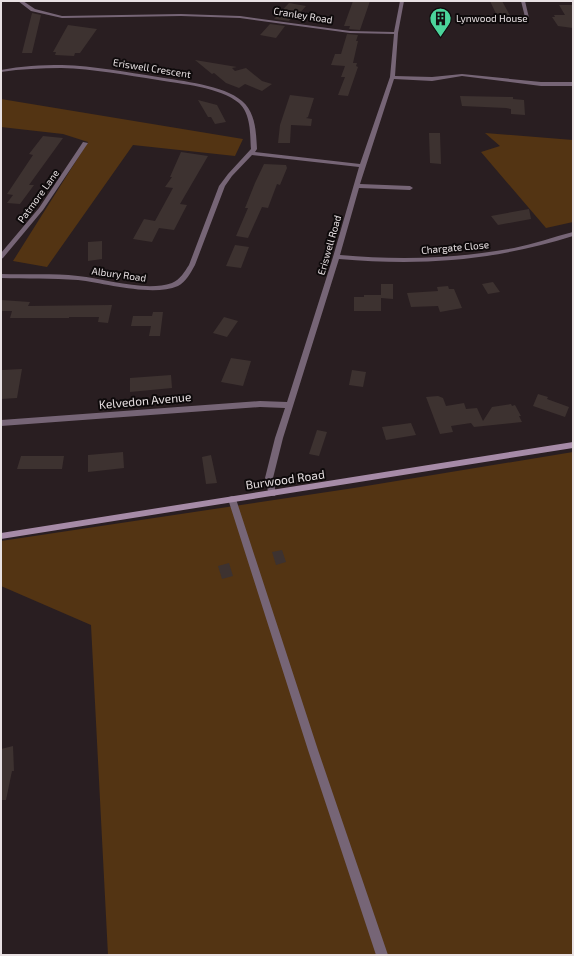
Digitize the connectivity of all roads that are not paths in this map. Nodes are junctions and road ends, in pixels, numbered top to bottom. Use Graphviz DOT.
graph roads {
  1 [pos="20,1"];
  2 [pos="402,1"];
  3 [pos="523,1"];
  4 [pos="527,17"];
  5 [pos="396,34"];
  6 [pos="1,71"];
  7 [pos="392,77"];
  8 [pos="573,84"];
  9 [pos="85,143"];
  10 [pos="251,153"];
  11 [pos="362,166"];
  12 [pos="356,186"];
  13 [pos="410,188"];
  14 [pos="573,234"];
  15 [pos="1,257"];
  16 [pos="336,257"];
  17 [pos="1,276"];
  18 [pos="290,405"];
  19 [pos="1,423"];
  20 [pos="573,446"];
  21 [pos="272,494"];
  22 [pos="232,500"];
  23 [pos="1,536"];
  24 [pos="382,955"];
  1 -- 5 [label="street, Cranley Road"];
  2 -- 5 [label="street, Eriswell Road"];
  3 -- 4 [label="street"];
  5 -- 7 [label="street, Eriswell Road"];
  6 -- 10 [label="street, Eriswell Crescent"];
  7 -- 8 [label="street"];
  7 -- 11 [label="street, Eriswell Road"];
  9 -- 15 [label="street, Patmore Lane"];
  10 -- 11 [label="street"];
  10 -- 17 [label="street, Albury Road"];
  11 -- 12 [label="street, Eriswell Road"];
  12 -- 13 [label="street"];
  12 -- 16 [label="street, Eriswell Road"];
  14 -- 16 [label="street, Chargate Close"];
  16 -- 18 [label="street, Eriswell Road"];
  18 -- 19 [label="street, Kelvedon Avenue"];
  18 -- 21 [label="street, Eriswell Road"];
  20 -- 21 [label="street, Burwood Road"];
  21 -- 22 [label="street, Burwood Road"];
  22 -- 23 [label="street, Burwood Road"];
  22 -- 24 [label="street"];
}
